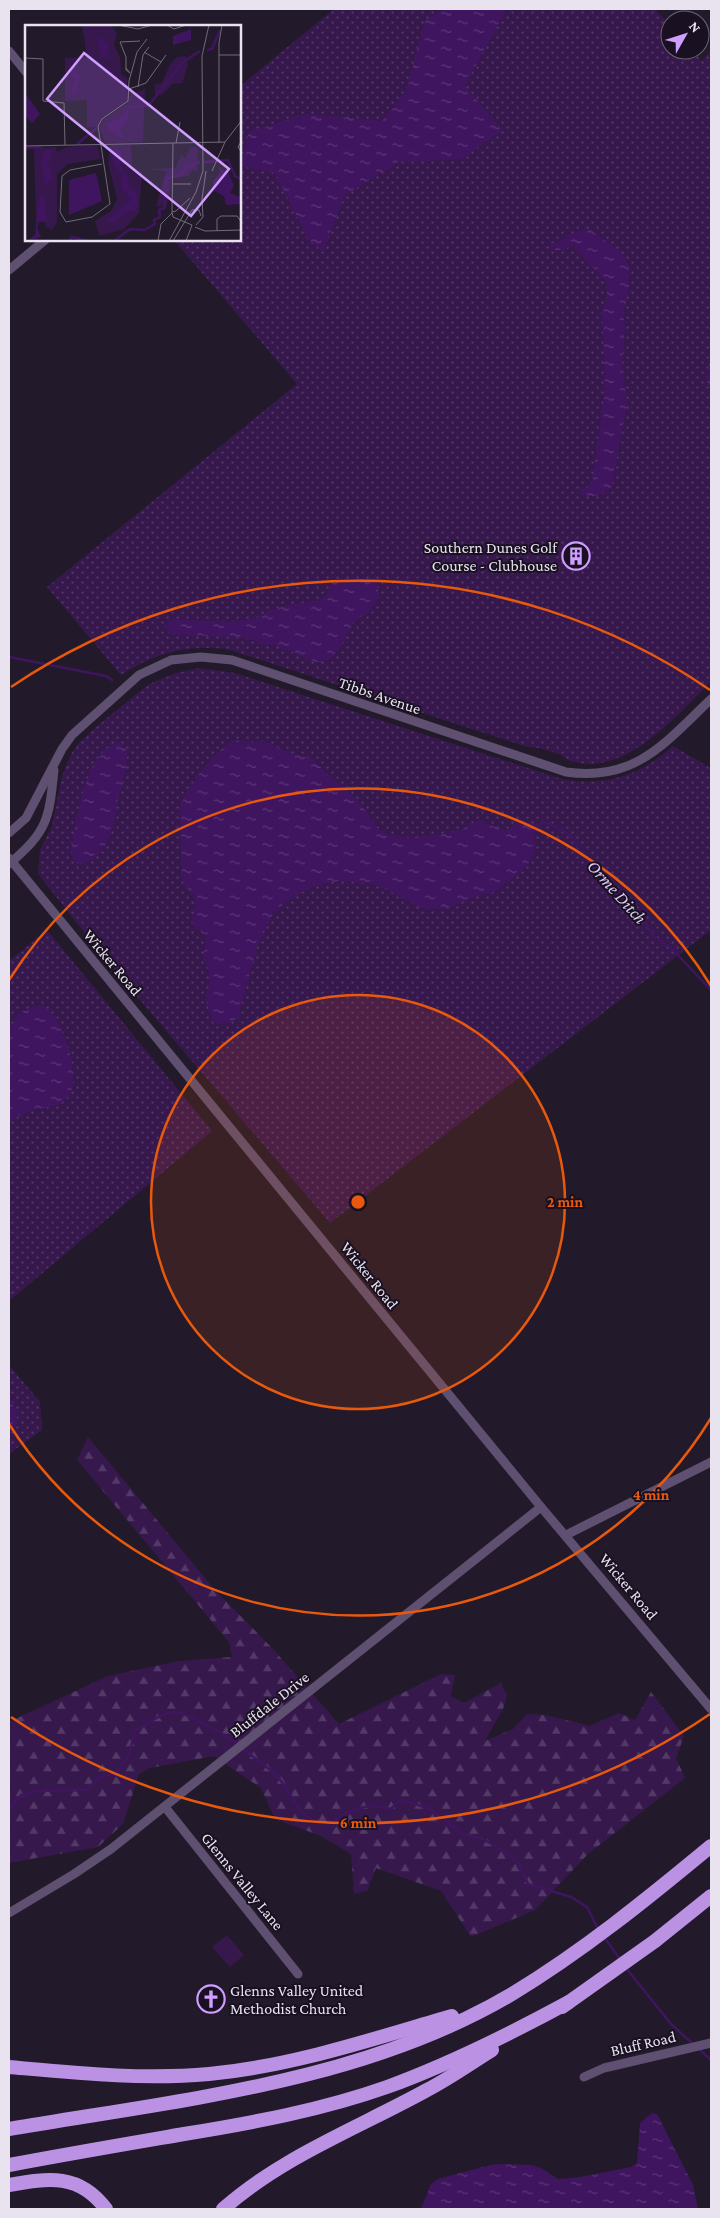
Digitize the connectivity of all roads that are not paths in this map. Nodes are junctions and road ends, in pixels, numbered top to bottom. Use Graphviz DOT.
graph roads {
  1 [pos="9,51"];
  2 [pos="25,71"];
  3 [pos="44,241"];
  4 [pos="9,270"];
  5 [pos="711,699"];
  6 [pos="54,764"];
  7 [pos="9,833"];
  8 [pos="10,861"];
  9 [pos="711,1462"];
  10 [pos="541,1507"];
  11 [pos="566,1535"];
  12 [pos="711,1708"];
  13 [pos="165,1807"];
  14 [pos="711,1846"];
  15 [pos="711,1896"];
  16 [pos="9,1913"];
  17 [pos="298,1974"];
  18 [pos="569,2002"];
  19 [pos="489,2005"];
  20 [pos="711,2042"];
  21 [pos="9,2067"];
  22 [pos="584,2077"];
  23 [pos="9,2129"];
  24 [pos="9,2164"];
  25 [pos="9,2185"];
  26 [pos="106,2209"];
  27 [pos="223,2209"];
  1 -- 2 [label="street"];
  3 -- 4 [label="street"];
  5 -- 6 [label="street, Tibbs Avenue"];
  6 -- 7 [label="street, Tibbs Avenue"];
  6 -- 8 [label="street, Tibbs Avenue"];
  8 -- 10 [label="street, Wicker Road"];
  9 -- 11 [label="street"];
  10 -- 11 [label="street, Wicker Road"];
  10 -- 13 [label="street, Bluffdale Drive"];
  11 -- 12 [label="street, Wicker Road"];
  13 -- 16 [label="street, Bluffdale Drive"];
  13 -- 17 [label="street, Glenns Valley Lane"];
  14 -- 19 [label="highway"];
  15 -- 18 [label="highway"];
  18 -- 24 [label="highway"];
  18 -- 27 [label="highway"];
  19 -- 21 [label="highway"];
  19 -- 23 [label="highway"];
  20 -- 22 [label="street, Bluff Road"];
  25 -- 26 [label="highway"];
}
